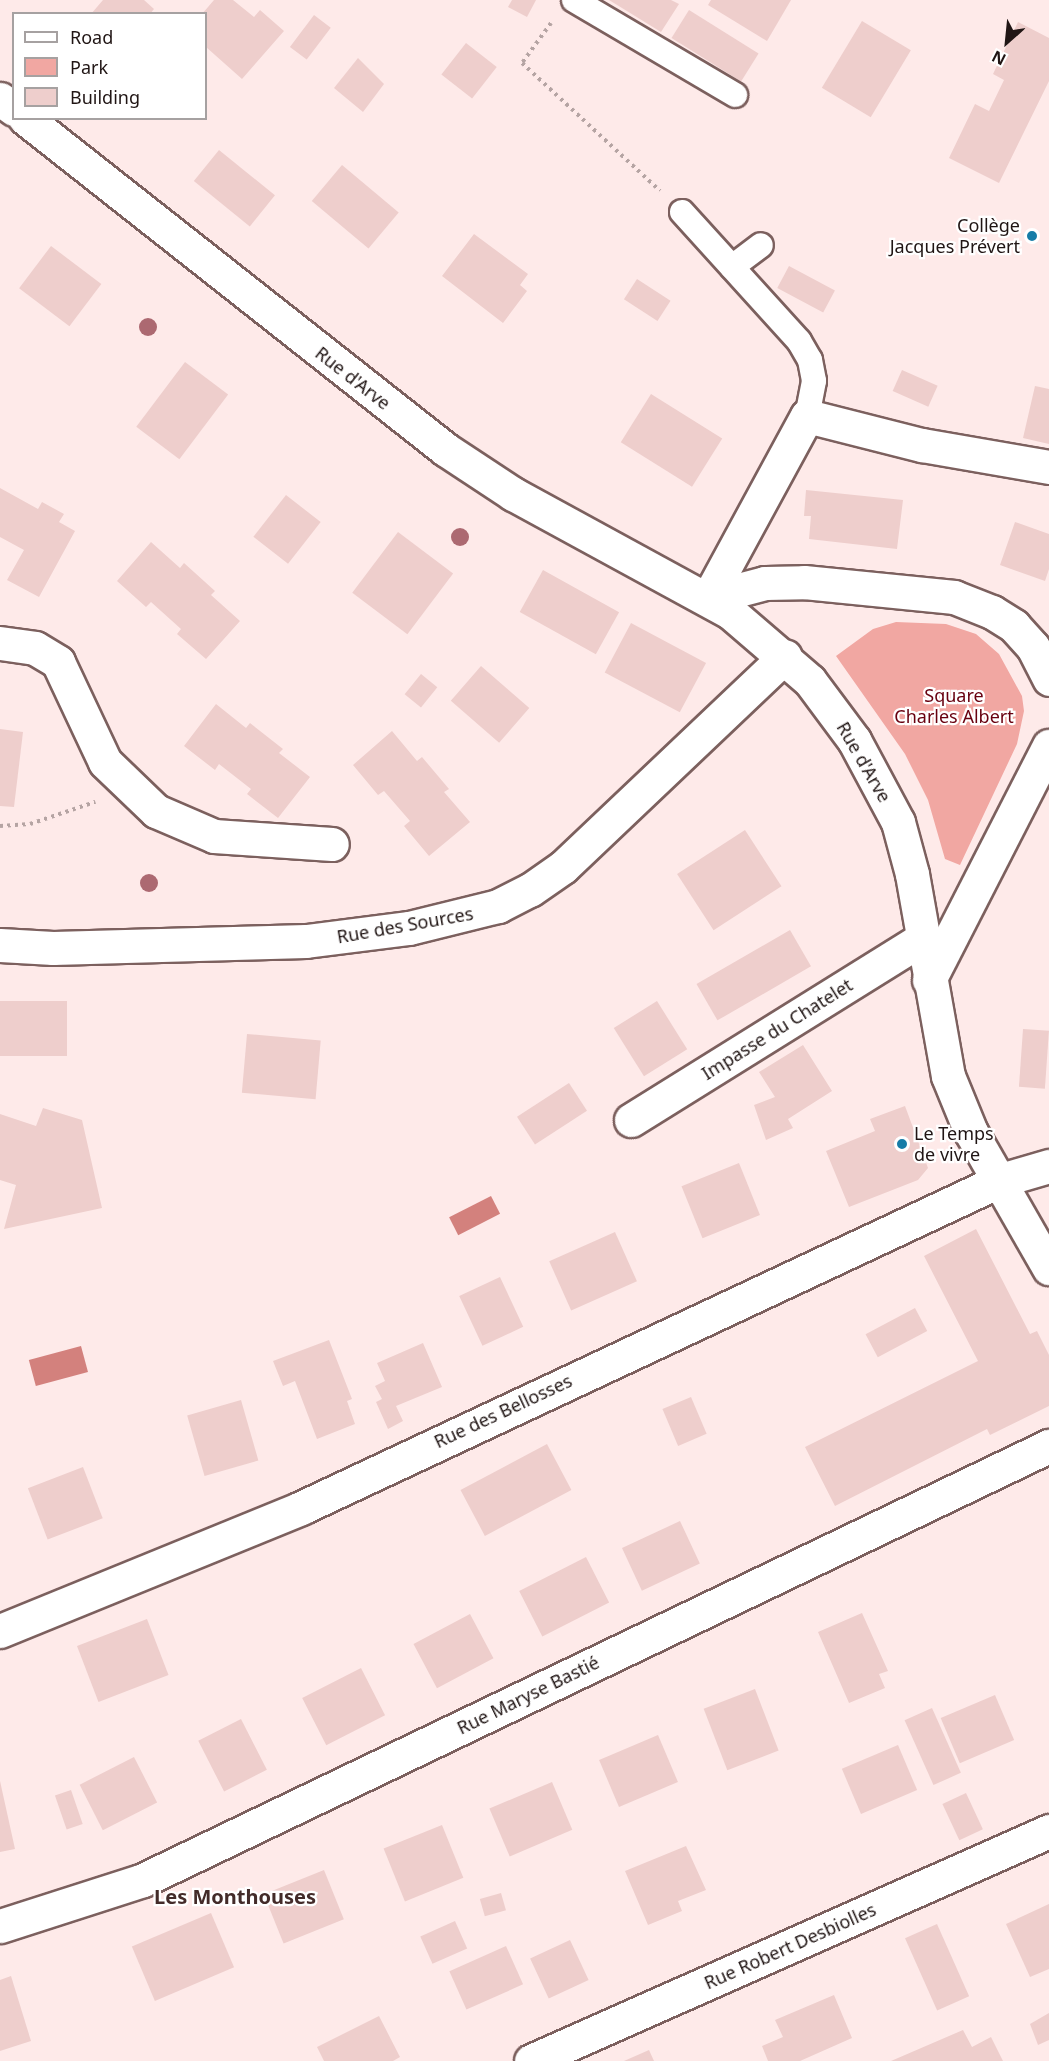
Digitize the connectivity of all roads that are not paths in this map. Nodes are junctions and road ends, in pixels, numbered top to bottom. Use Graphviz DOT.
graph roads {
  1 [pos="574,0"];
  2 [pos="735,95"];
  3 [pos="28,120"];
  4 [pos="682,212"];
  5 [pos="761,245"];
  6 [pos="732,267"];
  7 [pos="807,416"];
  8 [pos="1049,467"];
  9 [pos="708,598"];
  10 [pos="0,644"];
  11 [pos="785,656"];
  12 [pos="1049,679"];
  13 [pos="1047,758"];
  14 [pos="332,844"];
  15 [pos="922,939"];
  16 [pos="0,945"];
  17 [pos="929,980"];
  18 [pos="632,1120"];
  19 [pos="1049,1166"];
  20 [pos="1001,1180"];
  21 [pos="1049,1268"];
  22 [pos="1049,1446"];
  23 [pos="0,1630"];
  24 [pos="1049,1831"];
  25 [pos="0,1926"];
  26 [pos="531,2061"];
  1 -- 2 [label="lane"];
  3 -- 9 [label="street, Rue d'Arve"];
  4 -- 6 [label="lane"];
  5 -- 6 [label="lane"];
  6 -- 7 [label="lane"];
  7 -- 8 [label="street"];
  7 -- 9 [label="street"];
  9 -- 11 [label="street, Rue d'Arve"];
  9 -- 12 [label="street"];
  10 -- 14 [label="street"];
  11 -- 15 [label="street, Rue d'Arve"];
  11 -- 16 [label="street, Rue des Sources"];
  13 -- 17 [label="street"];
  15 -- 17 [label="street, Rue d'Arve"];
  15 -- 18 [label="street, Impasse du Chatelet"];
  17 -- 20 [label="street, Rue d'Arve"];
  19 -- 20 [label="street, Rue des Bellosses"];
  20 -- 21 [label="street, Rue d'Arve"];
  20 -- 23 [label="street, Rue des Bellosses"];
  22 -- 25 [label="street, Rue Maryse Bastié"];
  24 -- 26 [label="street, Rue Robert Desbiolles"];
}
